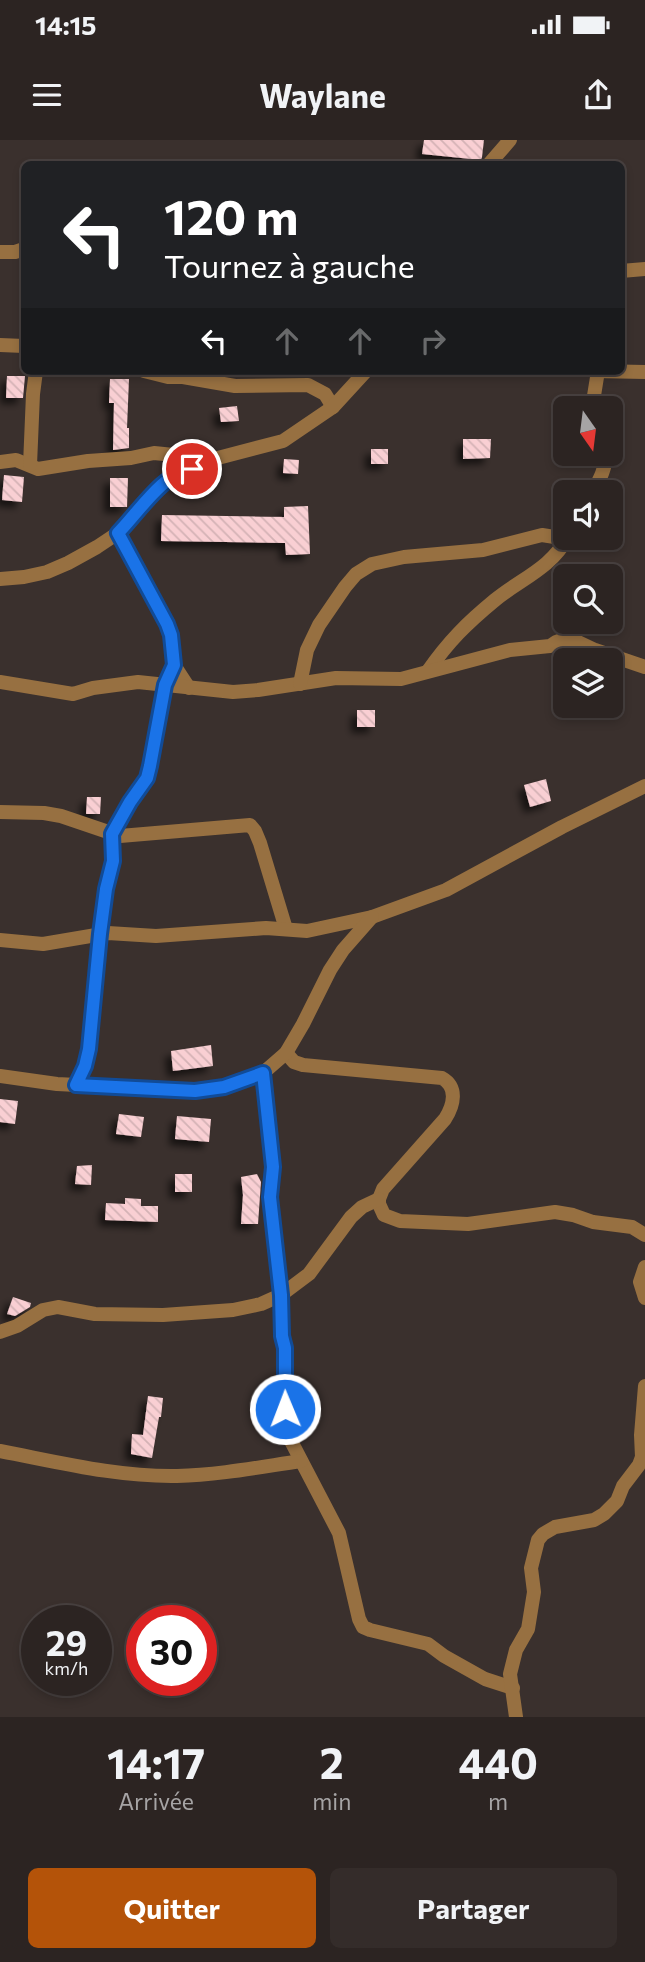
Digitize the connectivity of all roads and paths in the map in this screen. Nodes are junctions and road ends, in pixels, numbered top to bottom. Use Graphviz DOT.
graph roads {
  1 [pos="510,140"];
  2 [pos="492,161"];
  3 [pos="21,250"];
  4 [pos="0,252"];
  5 [pos="645,269"];
  6 [pos="625,271"];
  7 [pos="0,345"];
  8 [pos="21,345"];
  9 [pos="625,372"];
  10 [pos="645,372"];
  11 [pos="35,375"];
  12 [pos="160,375"];
  13 [pos="362,375"];
  14 [pos="596,375"];
  15 [pos="593,396"];
  16 [pos="333,407"];
  17 [pos="214,459"];
  18 [pos="0,462"];
  19 [pos="30,465"];
  20 [pos="118,533"];
  21 [pos="553,536"];
  22 [pos="561,550"];
  23 [pos="0,579"];
  24 [pos="174,665"];
  25 [pos="645,667"];
  26 [pos="428,671"];
  27 [pos="0,682"];
  28 [pos="300,684"];
  29 [pos="165,685"];
  30 [pos="189,688"];
  31 [pos="645,786"];
  32 [pos="0,812"];
  33 [pos="112,834"];
  34 [pos="372,918"];
  35 [pos="286,929"];
  36 [pos="100,934"];
  37 [pos="0,940"];
  38 [pos="286,1054"];
  39 [pos="263,1073"];
  40 [pos="0,1076"];
  41 [pos="76,1085"];
  42 [pos="379,1199"];
  43 [pos="645,1235"];
  44 [pos="645,1267"];
  45 [pos="281,1295"];
  46 [pos="645,1298"];
  47 [pos="0,1332"];
  48 [pos="645,1386"];
  49 [pos="0,1451"];
  50 [pos="301,1461"];
  51 [pos="513,1688"];
  52 [pos="516,1717"];
  1 -- 2 [label="street"];
  3 -- 4 [label="street"];
  5 -- 6 [label="street"];
  7 -- 8 [label="street"];
  9 -- 10 [label="street"];
  11 -- 19 [label="street"];
  12 -- 16 [label="street"];
  13 -- 16 [label="street"];
  14 -- 15 [label="street"];
  16 -- 17 [label="street"];
  17 -- 19 [label="street"];
  17 -- 20 [label="street"];
  18 -- 19 [label="street"];
  20 -- 23 [label="street"];
  20 -- 24 [label="street"];
  21 -- 28 [label="street"];
  22 -- 26 [label="street"];
  24 -- 29 [label="street"];
  24 -- 30 [label="street"];
  25 -- 26 [label="street"];
  26 -- 28 [label="street"];
  27 -- 29 [label="street"];
  28 -- 30 [label="street"];
  29 -- 30 [label="street"];
  29 -- 33 [label="street"];
  31 -- 34 [label="street"];
  32 -- 33 [label="street"];
  33 -- 35 [label="street"];
  33 -- 36 [label="street"];
  34 -- 35 [label="street"];
  34 -- 38 [label="street"];
  35 -- 36 [label="street"];
  36 -- 37 [label="street"];
  36 -- 41 [label="street"];
  38 -- 39 [label="street"];
  38 -- 42 [label="street"];
  39 -- 41 [label="street"];
  39 -- 45 [label="street"];
  40 -- 41 [label="street"];
  42 -- 43 [label="street"];
  42 -- 45 [label="street"];
  44 -- 46 [label="street"];
  45 -- 47 [label="street"];
  45 -- 50 [label="street"];
  48 -- 51 [label="street"];
  49 -- 50 [label="street"];
  50 -- 51 [label="street"];
  51 -- 52 [label="street"];
}
